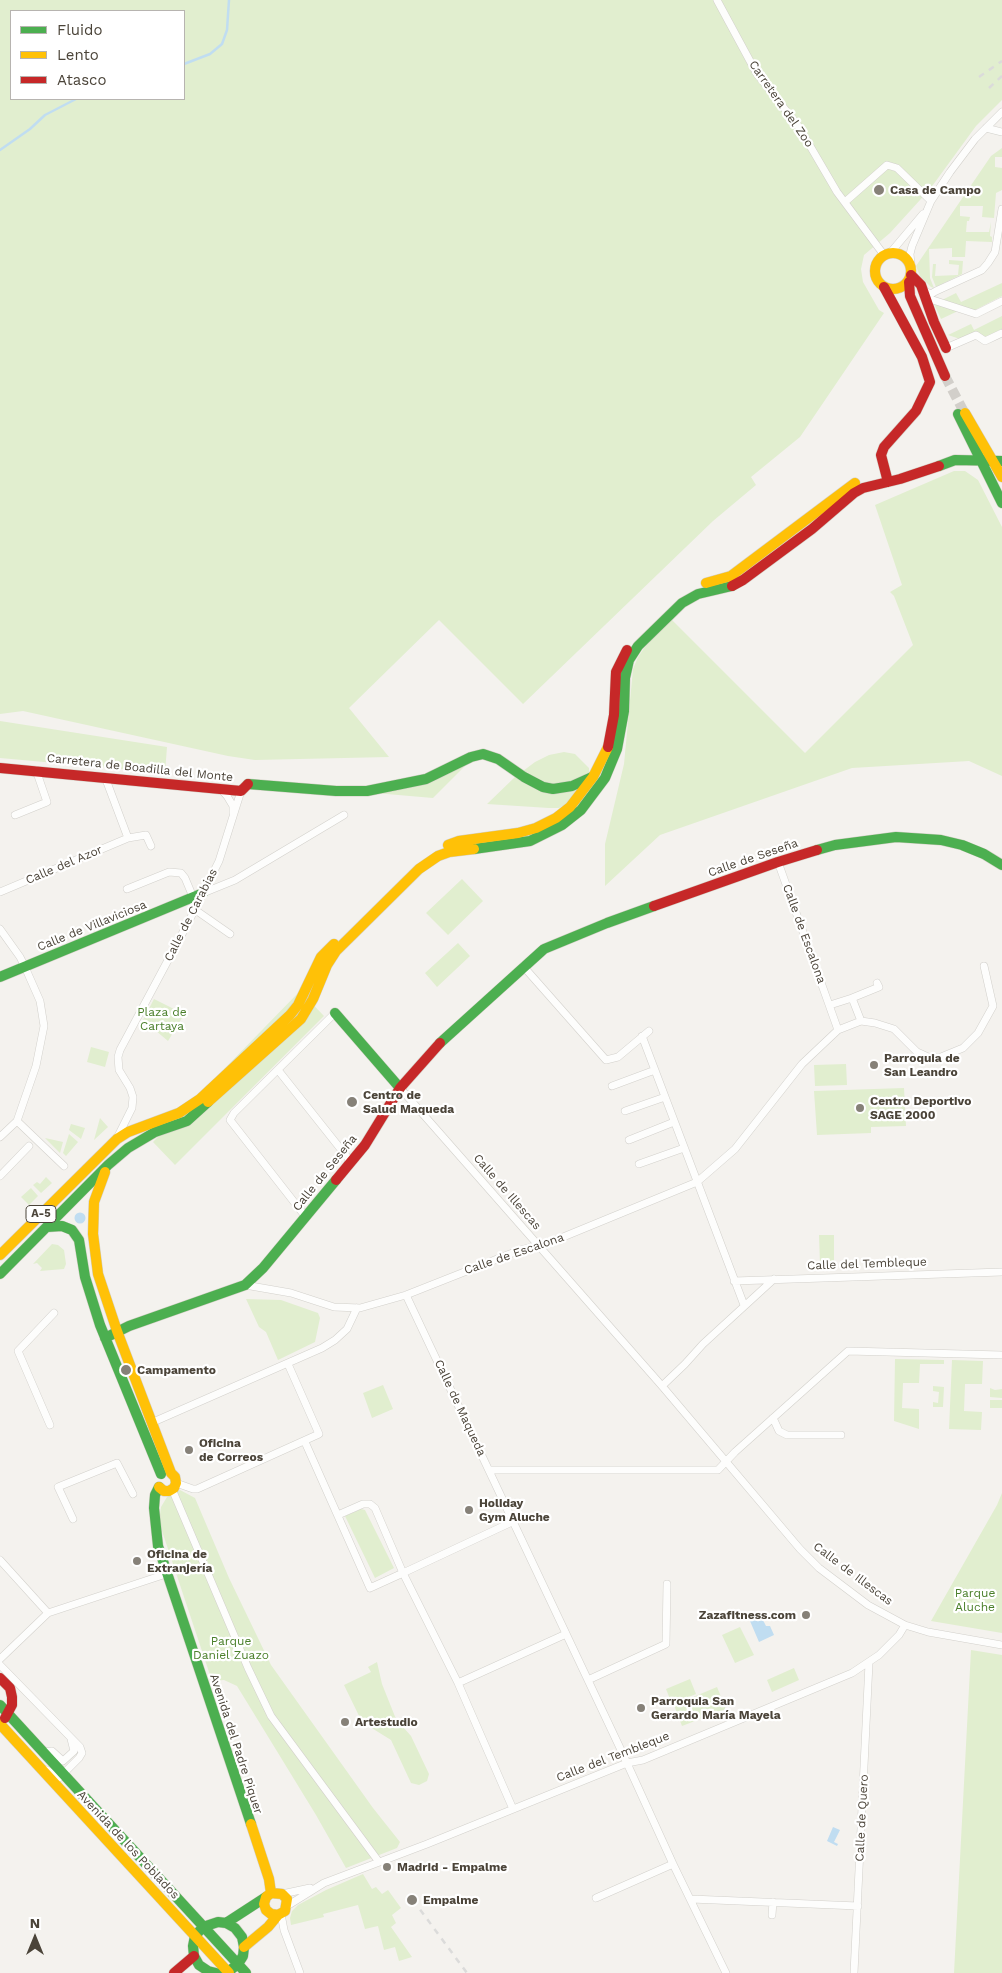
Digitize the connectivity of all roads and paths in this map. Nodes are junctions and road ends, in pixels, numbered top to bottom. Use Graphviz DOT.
graph roads {
  1 [pos="718,0"];
  2 [pos="1002,112"];
  3 [pos="986,128"];
  4 [pos="1002,132"];
  5 [pos="931,201"];
  6 [pos="845,202"];
  7 [pos="1002,209"];
  8 [pos="926,210"];
  9 [pos="887,254"];
  10 [pos="911,264"];
  11 [pos="910,278"];
  12 [pos="889,288"];
  13 [pos="924,292"];
  14 [pos="933,300"];
  15 [pos="1002,301"];
  16 [pos="1002,333"];
  17 [pos="946,348"];
  18 [pos="961,413"];
  19 [pos="1002,454"];
  20 [pos="988,458"];
  21 [pos="887,476"];
  22 [pos="1002,477"];
  23 [pos="1002,503"];
  24 [pos="0,768"];
  25 [pos="36,770"];
  26 [pos="105,777"];
  27 [pos="594,777"];
  28 [pos="245,787"];
  29 [pos="216,788"];
  30 [pos="15,815"];
  31 [pos="344,815"];
  32 [pos="234,818"];
  33 [pos="128,838"];
  34 [pos="151,846"];
  35 [pos="778,862"];
  36 [pos="1002,865"];
  37 [pos="127,889"];
  38 [pos="0,892"];
  39 [pos="198,895"];
  40 [pos="194,909"];
  41 [pos="0,929"];
  42 [pos="230,934"];
  43 [pos="523,966"];
  44 [pos="984,966"];
  45 [pos="25,967"];
  46 [pos="0,977"];
  47 [pos="877,983"];
  48 [pos="852,998"];
  49 [pos="830,1005"];
  50 [pos="335,1013"];
  51 [pos="861,1021"];
  52 [pos="649,1030"];
  53 [pos="838,1030"];
  54 [pos="642,1036"];
  55 [pos="278,1070"];
  56 [pos="655,1070"];
  57 [pos="612,1086"];
  58 [pos="400,1088"];
  59 [pos="665,1097"];
  60 [pos="626,1111"];
  61 [pos="18,1121"];
  62 [pos="674,1122"];
  63 [pos="0,1137"];
  64 [pos="117,1139"];
  65 [pos="629,1140"];
  66 [pos="29,1146"];
  67 [pos="684,1148"];
  68 [pos="351,1162"];
  69 [pos="639,1164"];
  70 [pos="108,1165"];
  71 [pos="64,1166"];
  72 [pos="0,1176"];
  73 [pos="697,1182"];
  74 [pos="305,1216"];
  75 [pos="47,1227"];
  76 [pos="537,1245"];
  77 [pos="0,1254"];
  78 [pos="96,1257"];
  79 [pos="82,1259"];
  80 [pos="1002,1272"];
  81 [pos="0,1274"];
  82 [pos="774,1279"];
  83 [pos="734,1281"];
  84 [pos="245,1285"];
  85 [pos="406,1294"];
  86 [pos="744,1305"];
  87 [pos="357,1308"];
  88 [pos="54,1313"];
  89 [pos="117,1331"];
  90 [pos="105,1338"];
  91 [pos="1002,1355"];
  92 [pos="288,1364"];
  93 [pos="662,1386"];
  94 [pos="773,1418"];
  95 [pos="151,1423"];
  96 [pos="50,1425"];
  97 [pos="841,1435"];
  98 [pos="305,1442"];
  99 [pos="725,1462"];
  100 [pos="489,1470"];
  101 [pos="166,1474"];
  102 [pos="174,1486"];
  103 [pos="159,1487"];
  104 [pos="134,1494"];
  105 [pos="338,1515"];
  106 [pos="72,1519"];
  107 [pos="512,1522"];
  108 [pos="0,1560"];
  109 [pos="403,1573"];
  110 [pos="166,1574"];
  111 [pos="667,1584"];
  112 [pos="48,1614"];
  113 [pos="905,1625"];
  114 [pos="566,1634"];
  115 [pos="1002,1645"];
  116 [pos="0,1659"];
  117 [pos="869,1663"];
  118 [pos="0,1665"];
  119 [pos="0,1678"];
  120 [pos="588,1680"];
  121 [pos="458,1683"];
  122 [pos="0,1705"];
  123 [pos="8,1714"];
  124 [pos="0,1723"];
  125 [pos="9,1734"];
  126 [pos="71,1739"];
  127 [pos="44,1752"];
  128 [pos="627,1763"];
  129 [pos="63,1774"];
  130 [pos="513,1809"];
  131 [pos="380,1862"];
  132 [pos="673,1864"];
  133 [pos="315,1887"];
  134 [pos="282,1894"];
  135 [pos="269,1895"];
  136 [pos="596,1898"];
  137 [pos="690,1899"];
  138 [pos="773,1902"];
  139 [pos="858,1906"];
  140 [pos="282,1912"];
  141 [pos="772,1916"];
  142 [pos="226,1923"];
  143 [pos="203,1927"];
  144 [pos="196,1936"];
  145 [pos="244,1947"];
  146 [pos="194,1956"];
  147 [pos="238,1964"];
  148 [pos="174,1973"];
  149 [pos="223,1973"];
  150 [pos="246,1973"];
  151 [pos="300,1973"];
  152 [pos="726,1973"];
  153 [pos="854,1973"];
  1 -- 6 [label="street, Carretera del Zoo"];
  2 -- 3 [label="street"];
  3 -- 4 [label="street"];
  3 -- 5 [label="street"];
  5 -- 6 [label="street"];
  5 -- 8 [label="street"];
  6 -- 9 [label="street, Carretera del Zoo"];
  7 -- 13 [label="street"];
  8 -- 9 [label="street"];
  8 -- 10 [label="street"];
  9 -- 10 [label="main road"];
  9 -- 12 [label="main road"];
  10 -- 11 [label="main road"];
  11 -- 12 [label="main road"];
  11 -- 12 [label="main road"];
  11 -- 13 [label="main road"];
  12 -- 21 [label="main road"];
  13 -- 17 [label="main road"];
  14 -- 15 [label="street"];
  16 -- 17 [label="street"];
  18 -- 20 [label="main road"];
  19 -- 20 [label="main road"];
  20 -- 21 [label="main road"];
  20 -- 22 [label="main road"];
  20 -- 23 [label="main road"];
  21 -- 27 [label="main road"];
  21 -- 70 [label="main road, A-5"];
  24 -- 25 [label="main road, Carretera de Boadilla del Monte"];
  25 -- 26 [label="main road, Carretera de Boadilla del Monte"];
  25 -- 30 [label="street, Carretera de Boadilla del Monte"];
  26 -- 29 [label="main road, Carretera de Boadilla del Monte"];
  26 -- 33 [label="street"];
  27 -- 28 [label="main road, Carretera de Boadilla del Monte"];
  27 -- 64 [label="main road"];
  28 -- 29 [label="main road, Carretera de Boadilla del Monte"];
  28 -- 32 [label="street, Calle de Carabias"];
  29 -- 32 [label="street"];
  31 -- 39 [label="street, Calle de Villaviciosa"];
  32 -- 39 [label="street, Calle de Carabias"];
  33 -- 34 [label="street"];
  33 -- 38 [label="street, Calle del Azor"];
  35 -- 36 [label="main road, Calle de Seseña"];
  35 -- 43 [label="main road, Calle de Seseña"];
  35 -- 49 [label="street, Calle de Escalona"];
  37 -- 39 [label="street, Calle de Villaviciosa"];
  39 -- 40 [label="street, Calle de Villaviciosa"];
  39 -- 45 [label="main road, Calle de Villaviciosa"];
  40 -- 42 [label="street"];
  40 -- 64 [label="street, Calle de Carabias"];
  41 -- 45 [label="street"];
  43 -- 54 [label="street"];
  43 -- 58 [label="main road, Calle de Seseña"];
  44 -- 51 [label="street"];
  45 -- 46 [label="main road, Calle de Villaviciosa"];
  45 -- 61 [label="street"];
  47 -- 48 [label="street"];
  48 -- 49 [label="street"];
  48 -- 51 [label="street"];
  49 -- 53 [label="street, Calle de Escalona"];
  50 -- 55 [label="street"];
  50 -- 58 [label="main road, Calle de Illescas"];
  51 -- 53 [label="street, Calle de Escalona"];
  52 -- 54 [label="street"];
  53 -- 73 [label="street, Calle de Escalona"];
  54 -- 56 [label="street"];
  55 -- 68 [label="street"];
  55 -- 74 [label="street"];
  56 -- 57 [label="street"];
  56 -- 59 [label="street"];
  58 -- 68 [label="main road, Calle de Seseña"];
  58 -- 76 [label="street, Calle de Illescas"];
  59 -- 60 [label="street"];
  59 -- 62 [label="street"];
  61 -- 63 [label="street"];
  61 -- 71 [label="street"];
  62 -- 65 [label="street"];
  62 -- 67 [label="street"];
  64 -- 77 [label="main road, A-5"];
  66 -- 72 [label="street"];
  67 -- 69 [label="street"];
  67 -- 73 [label="street"];
  68 -- 74 [label="main road, Calle de Seseña"];
  70 -- 75 [label="main road, A-5"];
  70 -- 78 [label="main road"];
  73 -- 76 [label="street, Calle de Escalona"];
  73 -- 83 [label="street"];
  74 -- 84 [label="main road, Calle de Seseña"];
  75 -- 79 [label="main road"];
  75 -- 81 [label="main road, A-5"];
  76 -- 85 [label="street, Calle de Escalona"];
  76 -- 93 [label="street, Calle de Illescas"];
  78 -- 79 [label="main road"];
  78 -- 89 [label="main road"];
  79 -- 90 [label="main road"];
  80 -- 82 [label="street, Calle del Tembleque"];
  82 -- 83 [label="street, Calle del Tembleque"];
  82 -- 86 [label="street"];
  83 -- 86 [label="street"];
  84 -- 87 [label="street, Calle de Escalona"];
  84 -- 89 [label="main road, Calle de Seseña"];
  85 -- 87 [label="street, Calle de Escalona"];
  85 -- 100 [label="street, Calle de Maqueda"];
  86 -- 93 [label="street"];
  87 -- 92 [label="street"];
  88 -- 96 [label="street"];
  89 -- 90 [label="main road, Calle de Seseña"];
  89 -- 95 [label="main road"];
  90 -- 101 [label="main road"];
  91 -- 94 [label="street"];
  92 -- 95 [label="street"];
  92 -- 98 [label="street"];
  93 -- 99 [label="street, Calle de Illescas"];
  94 -- 97 [label="street"];
  94 -- 99 [label="street"];
  95 -- 101 [label="main road"];
  98 -- 102 [label="street"];
  98 -- 105 [label="street"];
  99 -- 100 [label="street"];
  99 -- 113 [label="street, Calle de Illescas"];
  100 -- 107 [label="street, Calle de Maqueda"];
  101 -- 102 [label="main road"];
  101 -- 103 [label="main road"];
  102 -- 103 [label="main road"];
  102 -- 131 [label="street"];
  103 -- 110 [label="main road, Avenida del Padre Piquer"];
  104 -- 106 [label="street"];
  105 -- 109 [label="street"];
  105 -- 109 [label="street"];
  107 -- 109 [label="street"];
  107 -- 114 [label="street, Calle de Maqueda"];
  108 -- 112 [label="street"];
  109 -- 121 [label="street"];
  110 -- 112 [label="street"];
  110 -- 135 [label="main road, Avenida del Padre Piquer"];
  111 -- 120 [label="street"];
  112 -- 116 [label="street"];
  113 -- 115 [label="street, Calle de Illescas"];
  113 -- 117 [label="street, Calle del Tembleque"];
  114 -- 120 [label="street, Calle de Maqueda"];
  114 -- 121 [label="street"];
  117 -- 128 [label="street, Calle del Tembleque"];
  117 -- 139 [label="street, Calle de Quero"];
  118 -- 126 [label="street"];
  119 -- 123 [label="main road"];
  120 -- 128 [label="street, Calle de Maqueda"];
  121 -- 130 [label="street"];
  122 -- 123 [label="main road, Avenida de los Poblados"];
  123 -- 124 [label="main road"];
  123 -- 127 [label="main road, Avenida de los Poblados"];
  124 -- 125 [label="main road, Avenida de los Poblados"];
  125 -- 129 [label="street, Avenida de los Poblados"];
  125 -- 144 [label="main road, Avenida de los Poblados"];
  126 -- 127 [label="street"];
  126 -- 129 [label="street"];
  127 -- 129 [label="main road, Avenida de los Poblados"];
  128 -- 130 [label="street, Calle del Tembleque"];
  128 -- 132 [label="street, Calle de Maqueda"];
  129 -- 143 [label="main road, Avenida de los Poblados"];
  130 -- 131 [label="street, Calle del Tembleque"];
  131 -- 133 [label="street, Calle del Tembleque"];
  132 -- 136 [label="street"];
  132 -- 137 [label="street, Calle de Maqueda"];
  133 -- 134 [label="street, Calle del Tembleque"];
  133 -- 140 [label="street, Calle del Tembleque"];
  134 -- 135 [label="main road"];
  134 -- 140 [label="main road, Avenida del Padre Piquer"];
  135 -- 140 [label="main road, Avenida del Padre Piquer"];
  135 -- 142 [label="main road"];
  137 -- 138 [label="street"];
  137 -- 152 [label="street, Calle de Maqueda"];
  138 -- 139 [label="street"];
  138 -- 141 [label="street"];
  139 -- 153 [label="street, Calle de Quero"];
  140 -- 145 [label="main road, Calle del Tembleque"];
  140 -- 151 [label="street, Avenida del Padre Piquer"];
  142 -- 143 [label="main road"];
  142 -- 145 [label="main road"];
  143 -- 144 [label="main road"];
  143 -- 147 [label="main road, Avenida de los Poblados"];
  144 -- 146 [label="main road"];
  144 -- 149 [label="main road, Avenida de los Poblados"];
  145 -- 147 [label="main road"];
  146 -- 148 [label="main road"];
  146 -- 149 [label="main road"];
  147 -- 149 [label="main road"];
  147 -- 150 [label="main road, Avenida de los Poblados"];
}
